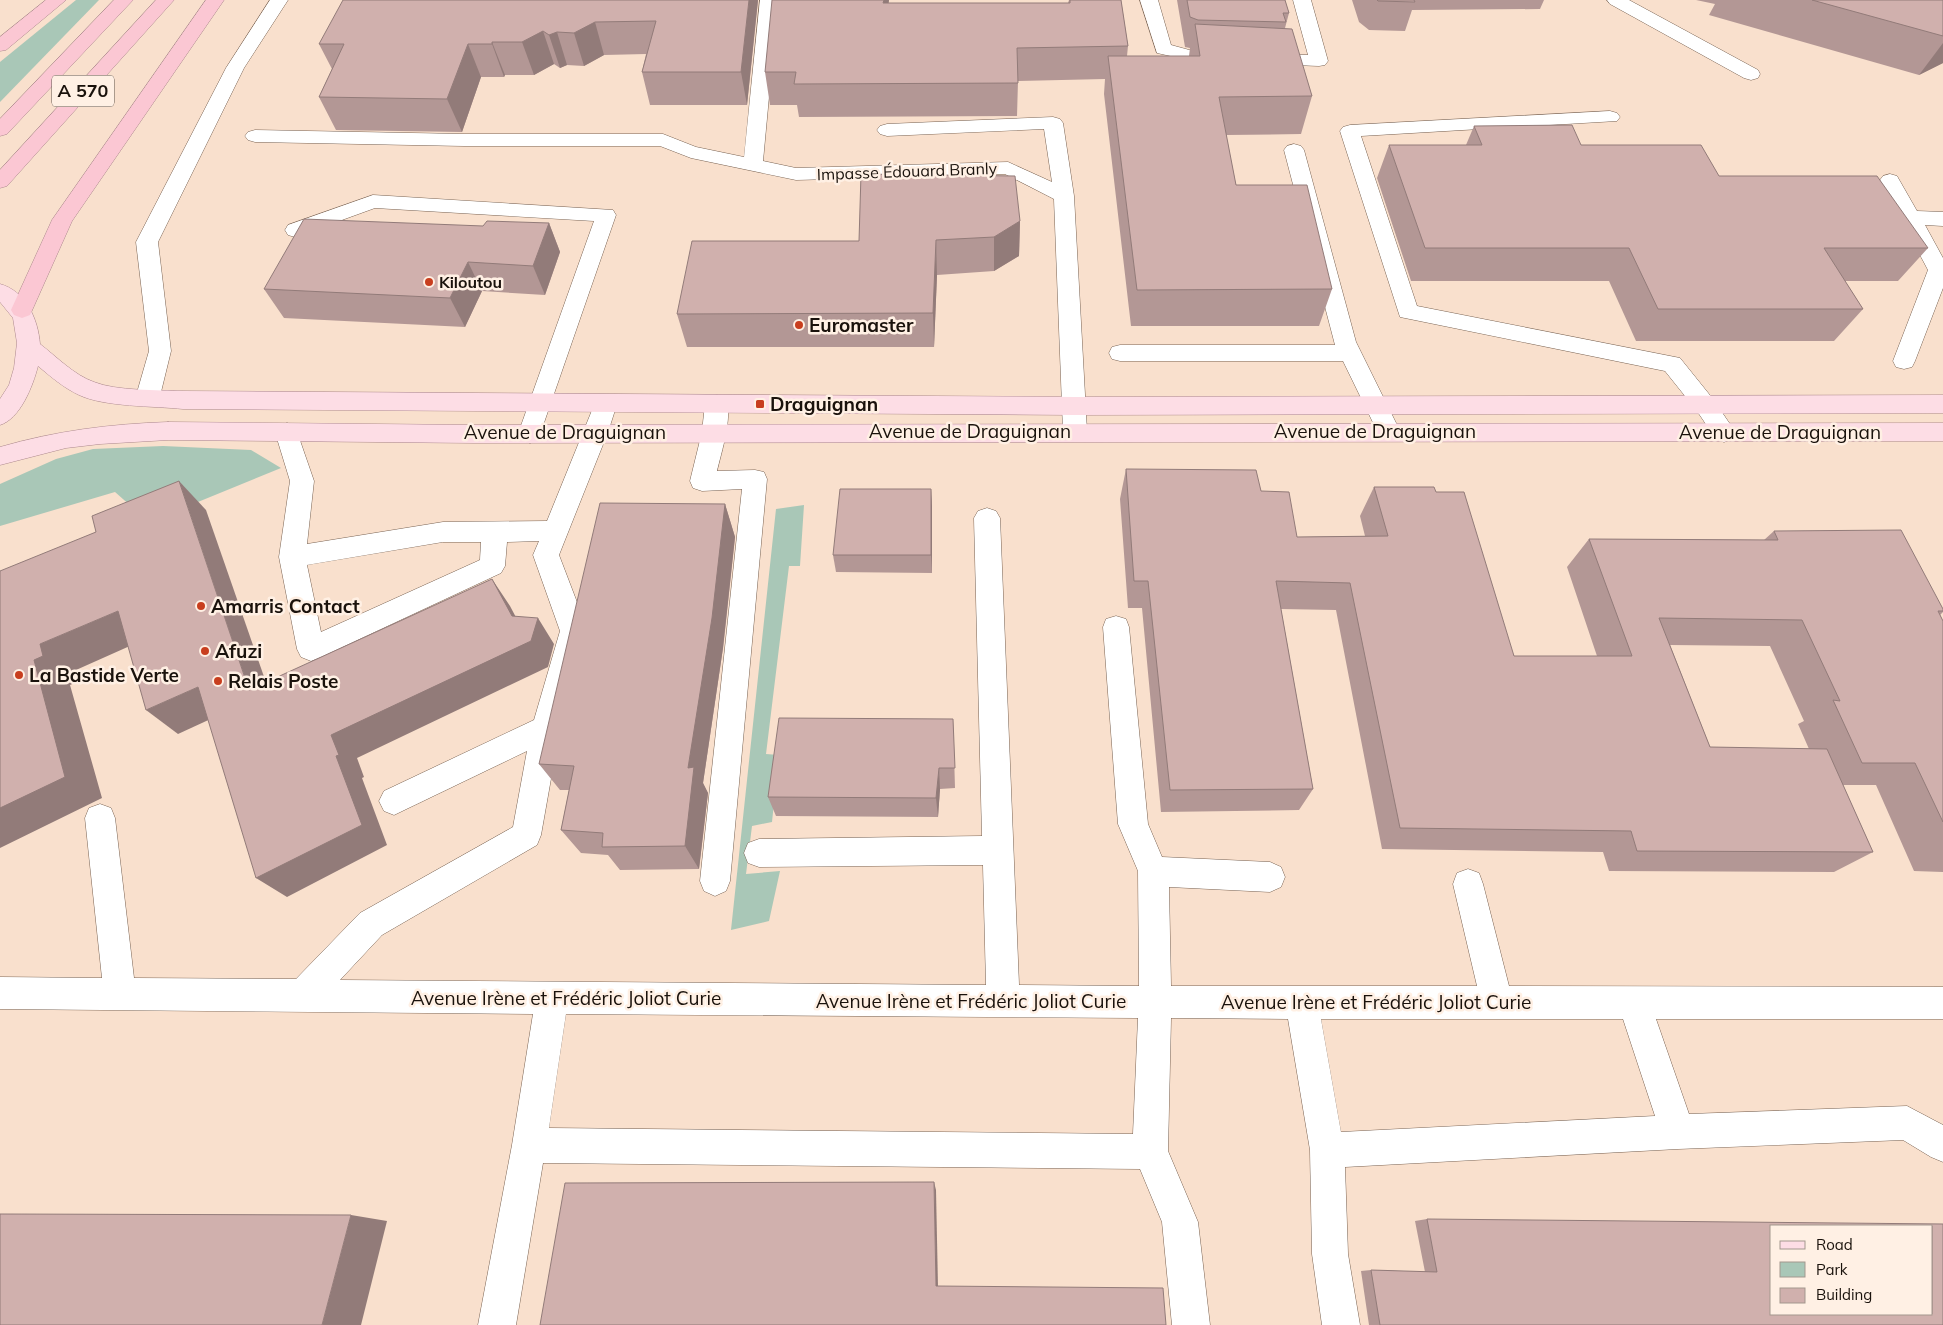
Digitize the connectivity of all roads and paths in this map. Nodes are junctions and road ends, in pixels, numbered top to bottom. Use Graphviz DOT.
graph roads {
  1 [pos="57,0"];
  2 [pos="124,0"];
  3 [pos="165,0"];
  4 [pos="215,0"];
  5 [pos="279,0"];
  6 [pos="769,0"];
  7 [pos="1149,0"];
  8 [pos="1302,0"];
  9 [pos="1616,0"];
  10 [pos="0,46"];
  11 [pos="1751,74"];
  12 [pos="1610,117"];
  13 [pos="0,130"];
  14 [pos="888,130"];
  15 [pos="255,136"];
  16 [pos="1294,150"];
  17 [pos="753,165"];
  18 [pos="1890,180"];
  19 [pos="0,182"];
  20 [pos="1064,196"];
  21 [pos="1913,218"];
  22 [pos="1943,219"];
  23 [pos="295,230"];
  24 [pos="0,291"];
  25 [pos="22,310"];
  26 [pos="29,348"];
  27 [pos="1120,353"];
  28 [pos="1350,353"];
  29 [pos="1904,361"];
  30 [pos="148,396"];
  31 [pos="541,402"];
  32 [pos="605,404"];
  33 [pos="718,404"];
  34 [pos="1943,404"];
  35 [pos="1705,405"];
  36 [pos="1075,406"];
  37 [pos="1377,407"];
  38 [pos="0,416"];
  39 [pos="1076,430"];
  40 [pos="1388,431"];
  41 [pos="287,432"];
  42 [pos="596,432"];
  43 [pos="714,432"];
  44 [pos="1943,432"];
  45 [pos="1724,433"];
  46 [pos="530,434"];
  47 [pos="0,456"];
  48 [pos="987,518"];
  49 [pos="495,532"];
  50 [pos="556,532"];
  51 [pos="292,557"];
  52 [pos="1116,627"];
  53 [pos="546,728"];
  54 [pos="394,801"];
  55 [pos="100,818"];
  56 [pos="998,850"];
  57 [pos="758,852"];
  58 [pos="1153,871"];
  59 [pos="1270,877"];
  60 [pos="714,881"];
  61 [pos="1468,884"];
  62 [pos="0,993"];
  63 [pos="120,994"];
  64 [pos="302,996"];
  65 [pos="552,998"];
  66 [pos="1003,1001"];
  67 [pos="1155,1001"];
  68 [pos="1302,1002"];
  69 [pos="1497,1003"];
  70 [pos="1634,1003"];
  71 [pos="1943,1003"];
  72 [pos="1678,1132"];
  73 [pos="529,1145"];
  74 [pos="1943,1145"];
  75 [pos="1327,1150"];
  76 [pos="1150,1152"];
  77 [pos="496,1325"];
  78 [pos="1191,1325"];
  79 [pos="1341,1325"];
  1 -- 10 [label="highway"];
  2 -- 13 [label="highway, A 570"];
  3 -- 19 [label="highway, A 570"];
  4 -- 25 [label="highway"];
  5 -- 30 [label="street"];
  6 -- 17 [label="street"];
  7 -- 8 [label="street"];
  9 -- 11 [label="street"];
  12 -- 35 [label="street"];
  14 -- 20 [label="street"];
  15 -- 17 [label="street, Impasse Édouard Branly"];
  16 -- 28 [label="street"];
  17 -- 20 [label="street, Impasse Édouard Branly"];
  18 -- 21 [label="street"];
  20 -- 36 [label="street"];
  21 -- 22 [label="street"];
  21 -- 29 [label="street"];
  23 -- 31 [label="street"];
  24 -- 25 [label="main road"];
  25 -- 26 [label="main road"];
  26 -- 30 [label="main road, Avenue de Draguignan"];
  26 -- 38 [label="main road"];
  27 -- 28 [label="street"];
  28 -- 37 [label="street"];
  30 -- 31 [label="main road, Avenue de Draguignan"];
  31 -- 32 [label="main road, Avenue de Draguignan"];
  31 -- 46 [label="street"];
  32 -- 33 [label="main road, Avenue de Draguignan"];
  32 -- 42 [label="street"];
  33 -- 36 [label="main road, Avenue de Draguignan"];
  33 -- 43 [label="street"];
  34 -- 35 [label="main road, Avenue de Draguignan"];
  35 -- 37 [label="main road, Avenue de Draguignan"];
  35 -- 45 [label="street"];
  36 -- 37 [label="main road, Avenue de Draguignan"];
  36 -- 39 [label="street"];
  37 -- 40 [label="street"];
  39 -- 40 [label="main road, Avenue de Draguignan"];
  39 -- 43 [label="main road, Avenue de Draguignan"];
  40 -- 45 [label="main road, Avenue de Draguignan"];
  41 -- 46 [label="main road, Avenue de Draguignan"];
  41 -- 47 [label="main road, Avenue de Draguignan"];
  41 -- 51 [label="street"];
  42 -- 43 [label="main road, Avenue de Draguignan"];
  42 -- 46 [label="main road, Avenue de Draguignan"];
  42 -- 50 [label="street"];
  43 -- 60 [label="street"];
  44 -- 45 [label="main road, Avenue de Draguignan"];
  48 -- 56 [label="street"];
  49 -- 50 [label="street"];
  49 -- 51 [label="street"];
  49 -- 51 [label="street"];
  50 -- 53 [label="street"];
  52 -- 58 [label="street"];
  53 -- 54 [label="street"];
  53 -- 64 [label="street"];
  55 -- 63 [label="street"];
  56 -- 57 [label="street"];
  56 -- 66 [label="street"];
  58 -- 59 [label="street"];
  58 -- 67 [label="street"];
  61 -- 69 [label="street"];
  62 -- 63 [label="street, Avenue Irène et Frédéric Joliot Curie"];
  63 -- 64 [label="street, Avenue Irène et Frédéric Joliot Curie"];
  64 -- 65 [label="street, Avenue Irène et Frédéric Joliot Curie"];
  65 -- 66 [label="street, Avenue Irène et Frédéric Joliot Curie"];
  65 -- 73 [label="street"];
  66 -- 67 [label="street, Avenue Irène et Frédéric Joliot Curie"];
  67 -- 68 [label="street, Avenue Irène et Frédéric Joliot Curie"];
  67 -- 76 [label="street"];
  68 -- 69 [label="street, Avenue Irène et Frédéric Joliot Curie"];
  68 -- 75 [label="street"];
  69 -- 70 [label="street, Avenue Irène et Frédéric Joliot Curie"];
  70 -- 71 [label="street, Avenue Irène et Frédéric Joliot Curie"];
  70 -- 72 [label="street"];
  72 -- 74 [label="street"];
  72 -- 75 [label="street"];
  73 -- 76 [label="street"];
  73 -- 77 [label="street"];
  75 -- 79 [label="street"];
  76 -- 78 [label="street"];
}
